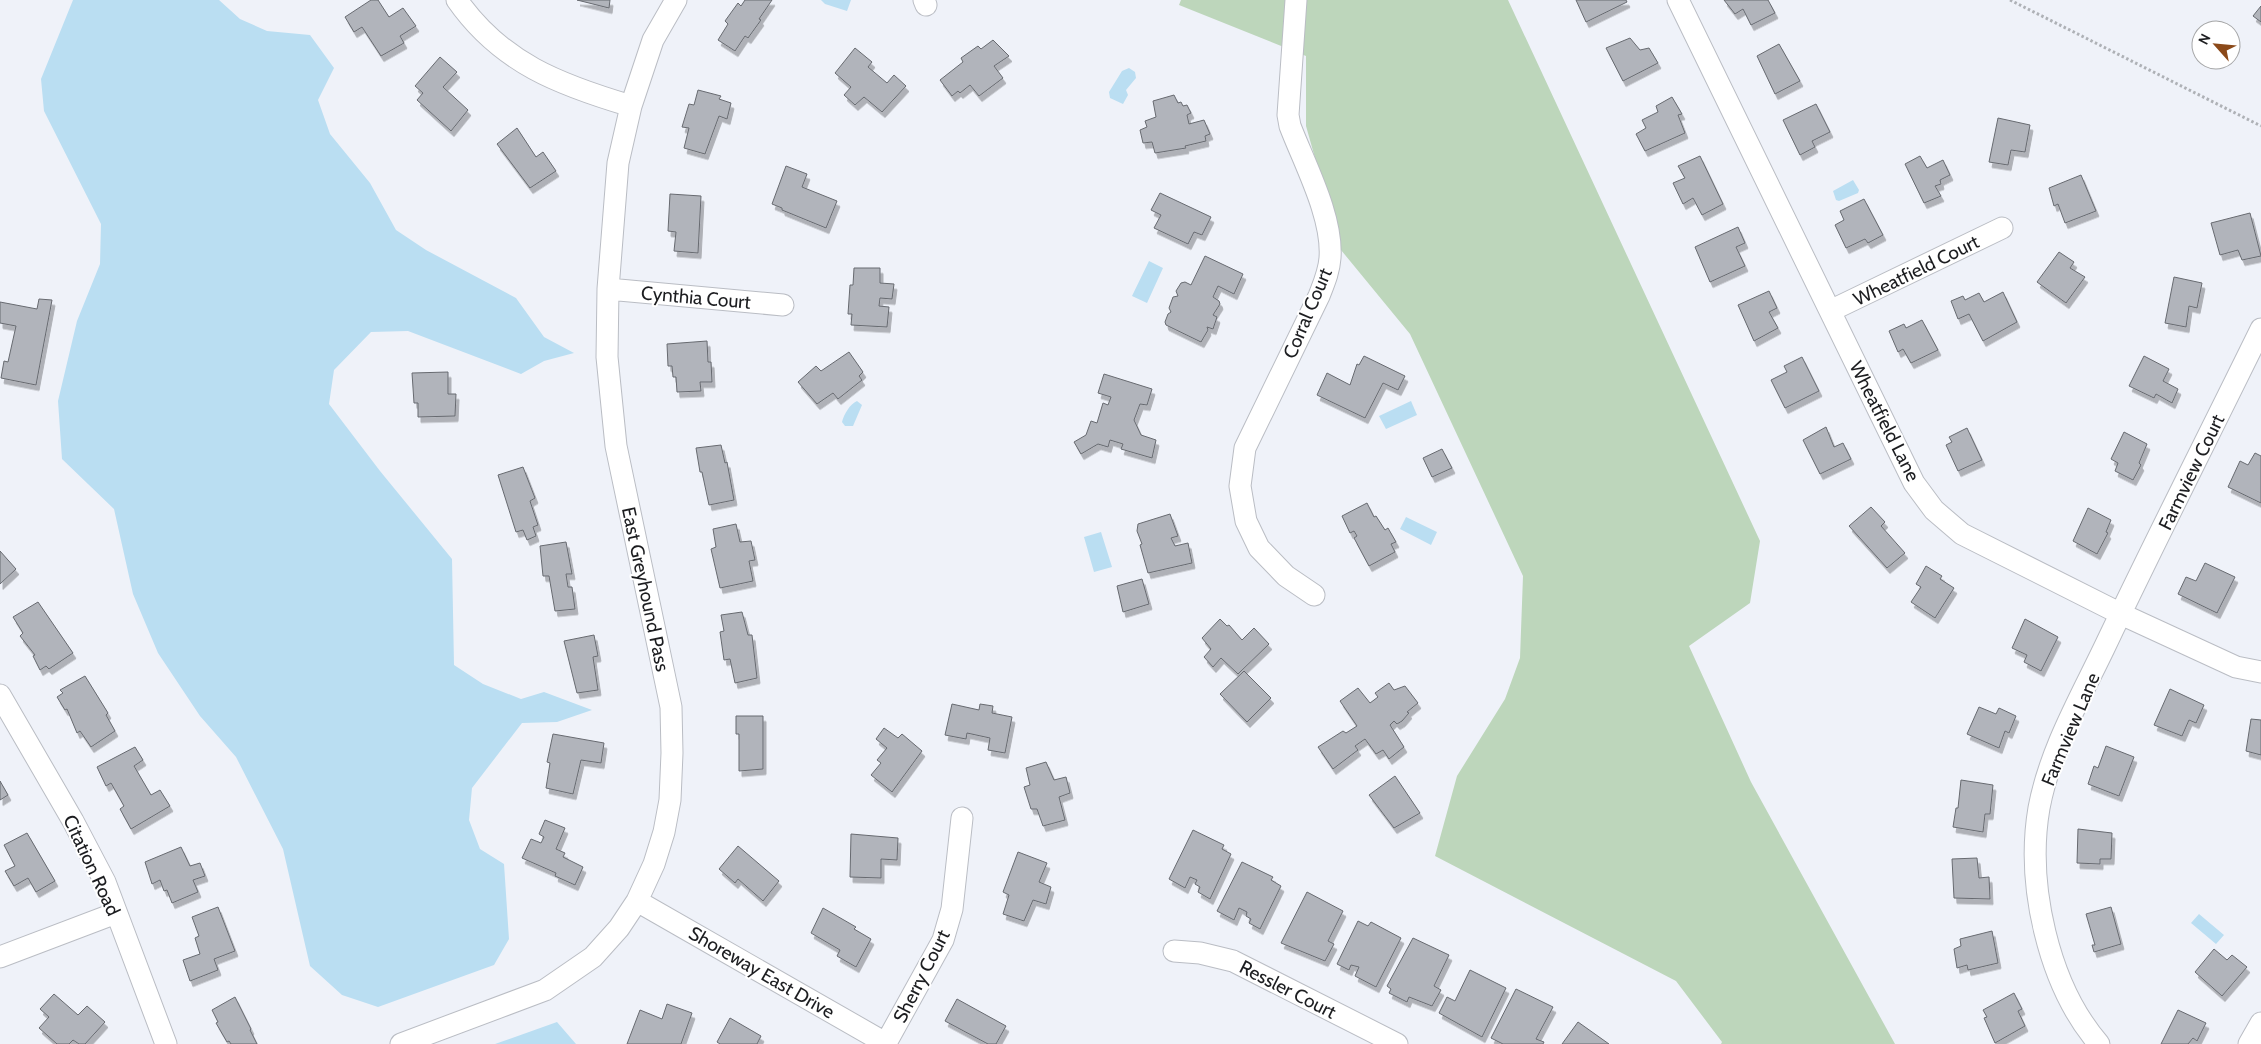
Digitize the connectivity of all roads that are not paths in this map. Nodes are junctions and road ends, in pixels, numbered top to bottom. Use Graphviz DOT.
graph roads {
  1 [pos="457,0"];
  2 [pos="676,0"];
  3 [pos="1296,0"];
  4 [pos="1678,0"];
  5 [pos="631,106"];
  6 [pos="2002,228"];
  7 [pos="608,289"];
  8 [pos="784,305"];
  9 [pos="1830,311"];
  10 [pos="2261,329"];
  11 [pos="1314,595"];
  12 [pos="2121,614"];
  13 [pos="2261,672"];
  14 [pos="0,695"];
  15 [pos="962,818"];
  16 [pos="637,901"];
  17 [pos="116,913"];
  18 [pos="1174,951"];
  19 [pos="0,957"];
  20 [pos="2261,1023"];
  21 [pos="166,1044"];
  22 [pos="401,1044"];
  23 [pos="886,1044"];
  24 [pos="1397,1044"];
  25 [pos="2099,1044"];
  26 [pos="2249,1044"];
  1 -- 5 [label="street"];
  2 -- 5 [label="street, East Greyhound Pass"];
  3 -- 11 [label="street, Corral Court"];
  4 -- 9 [label="street, Wheatfield Lane"];
  5 -- 7 [label="street, East Greyhound Pass"];
  6 -- 9 [label="street, Wheatfield Court"];
  7 -- 8 [label="street, Cynthia Court"];
  7 -- 16 [label="street, East Greyhound Pass"];
  9 -- 12 [label="street, Wheatfield Lane"];
  10 -- 12 [label="street, Farmview Court"];
  12 -- 13 [label="street, Wheatfield Lane"];
  12 -- 25 [label="street, Farmview Lane"];
  14 -- 17 [label="street, Citation Road"];
  15 -- 23 [label="street, Sherry Court"];
  16 -- 22 [label="street, East Greyhound Pass"];
  16 -- 23 [label="street, Shoreway East Drive"];
  17 -- 19 [label="street"];
  17 -- 21 [label="street, Citation Road"];
  18 -- 24 [label="street, Ressler Court"];
  20 -- 26 [label="street"];
}
